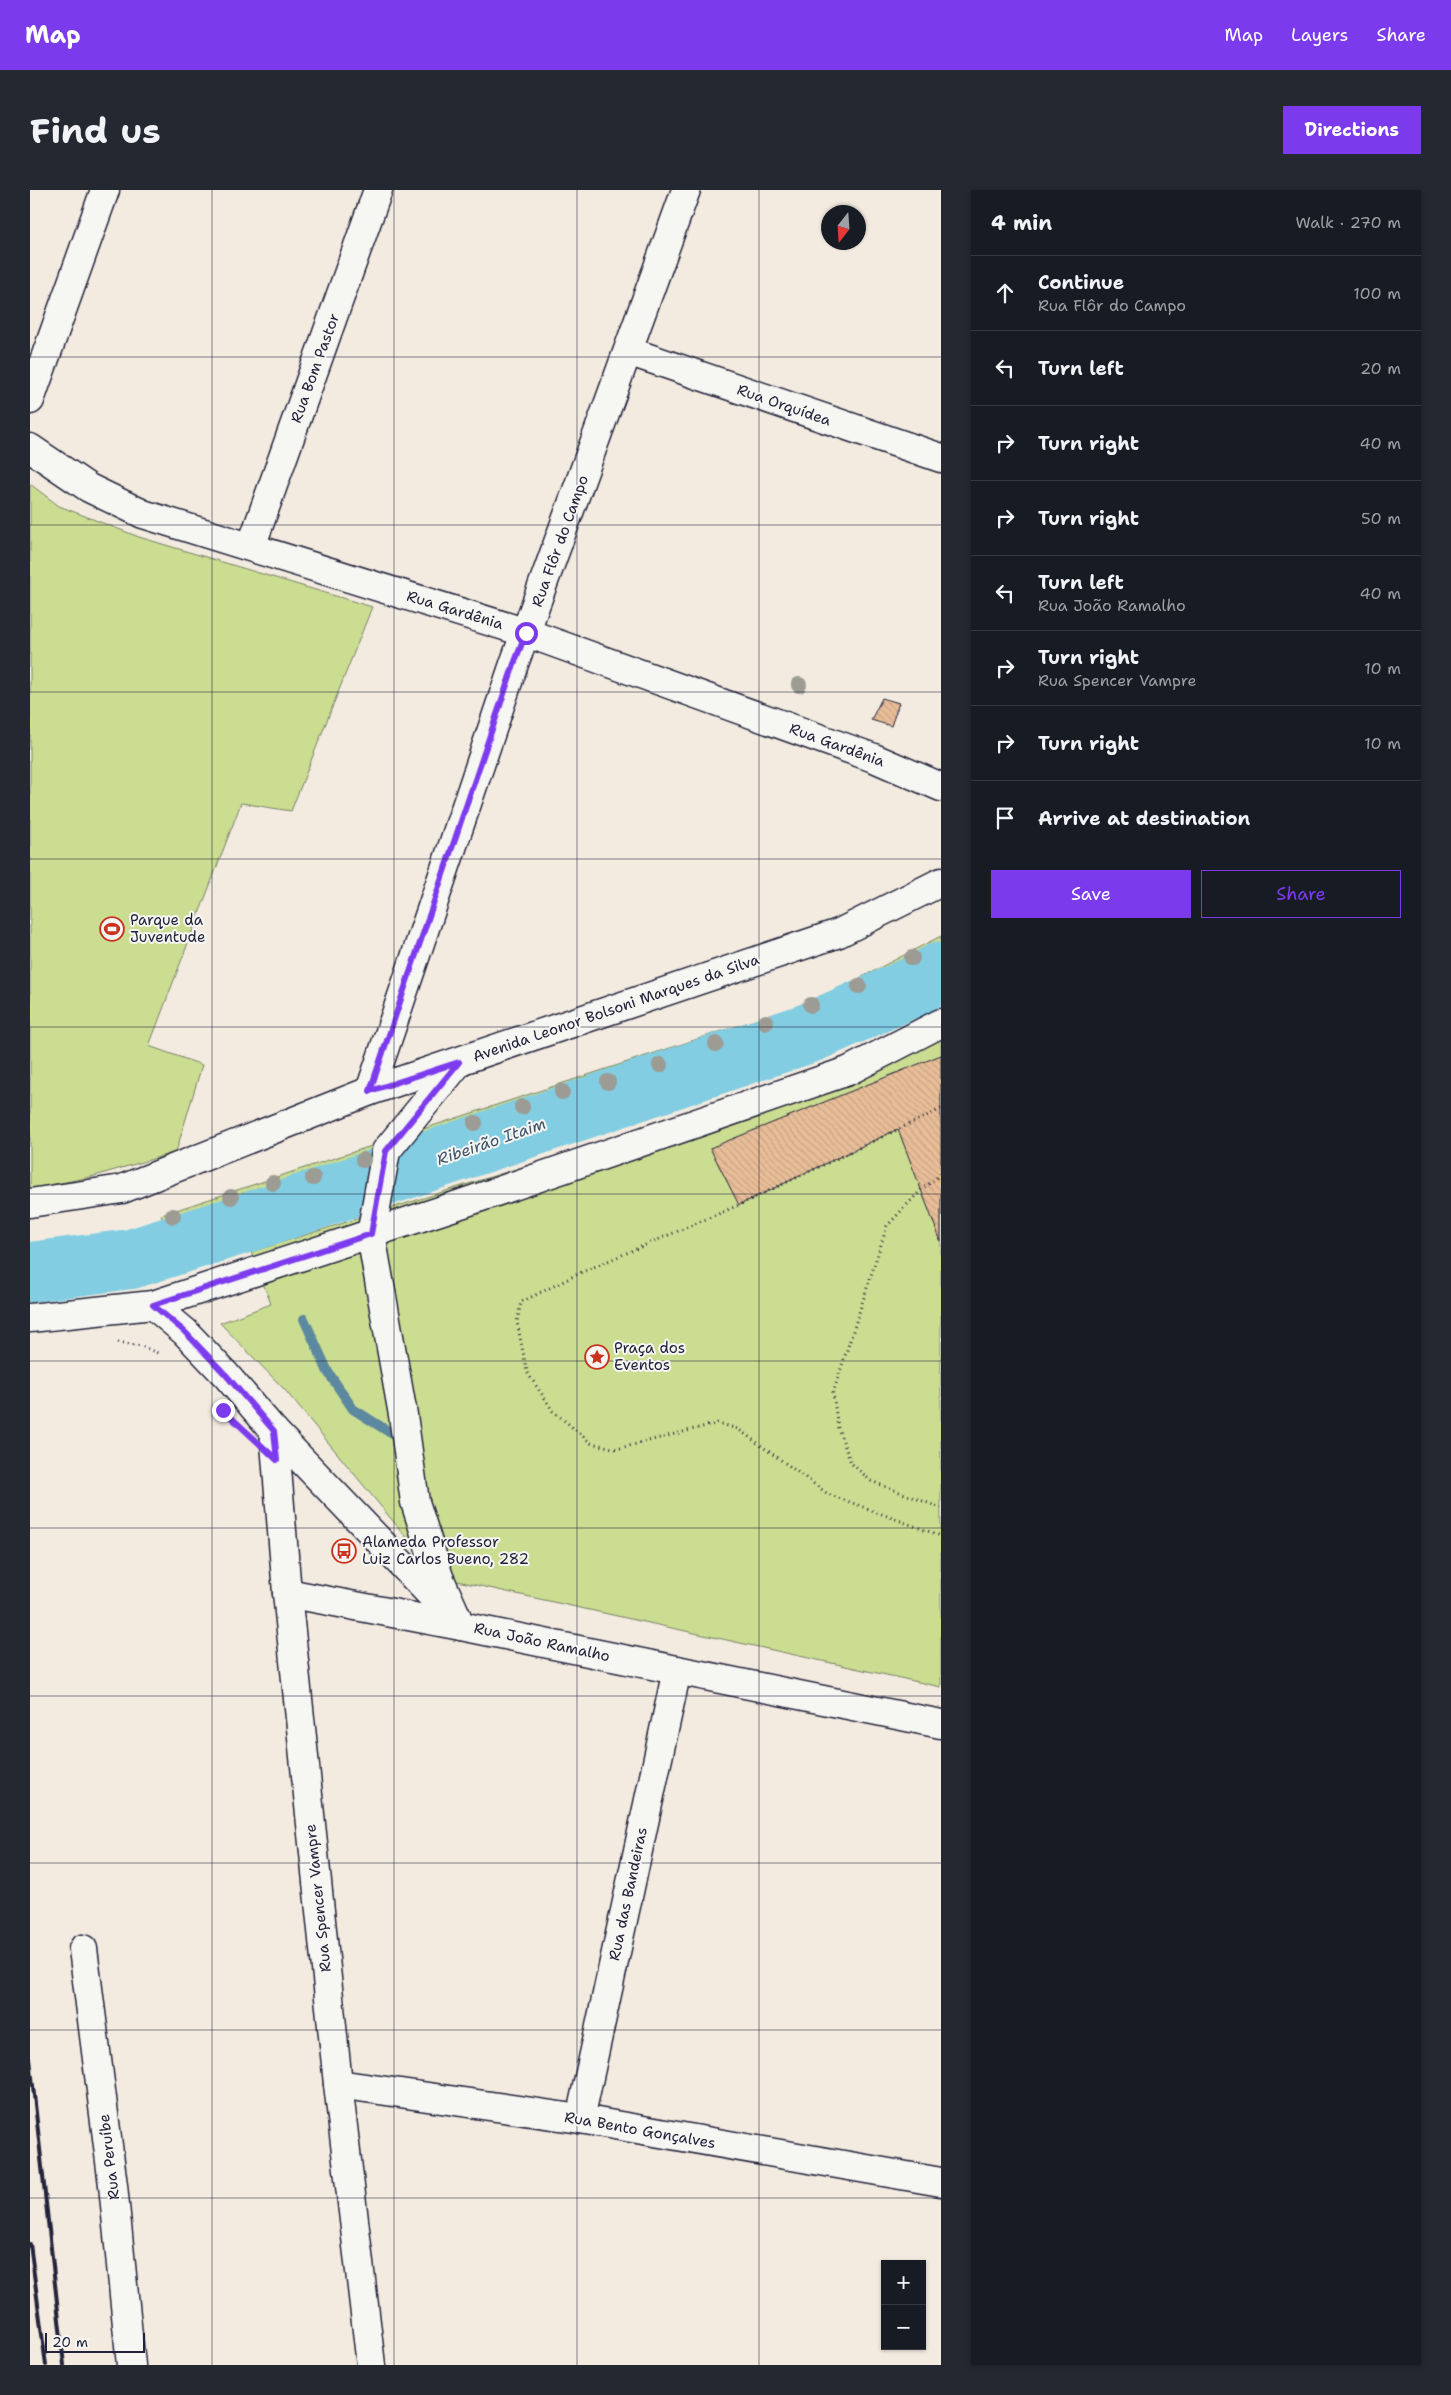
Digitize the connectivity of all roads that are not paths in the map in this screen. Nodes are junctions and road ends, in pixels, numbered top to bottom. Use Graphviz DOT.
graph roads {
  1 [pos="104,190"];
  2 [pos="378,190"];
  3 [pos="686,190"];
  4 [pos="628,351"];
  5 [pos="30,400"];
  6 [pos="30,448"];
  7 [pos="941,458"];
  8 [pos="251,547"];
  9 [pos="526,633"];
  10 [pos="941,787"];
  11 [pos="941,882"];
  12 [pos="941,1023"];
  13 [pos="459,1062"];
  14 [pos="370,1091"];
  15 [pos="30,1203"];
  16 [pos="371,1234"];
  17 [pos="153,1305"];
  18 [pos="30,1318"];
  19 [pos="274,1431"];
  20 [pos="287,1593"];
  21 [pos="461,1626"];
  22 [pos="677,1670"];
  23 [pos="941,1724"];
  24 [pos="83,1948"];
  25 [pos="338,2084"];
  26 [pos="580,2119"];
  27 [pos="941,2182"];
  28 [pos="131,2365"];
  29 [pos="371,2365"];
  1 -- 5 [label="street"];
  2 -- 8 [label="street, Rua Bom Pastor"];
  3 -- 4 [label="street, Rua Flôr do Campo"];
  4 -- 7 [label="street, Rua Orquídea"];
  4 -- 9 [label="street, Rua Flôr do Campo"];
  6 -- 8 [label="street, Rua Gardênia"];
  8 -- 9 [label="street, Rua Gardênia"];
  9 -- 10 [label="street, Rua Gardênia"];
  9 -- 14 [label="street, Rua Flôr do Campo"];
  11 -- 13 [label="street, Avenida Leonor Bolsoni Marques da Silva"];
  12 -- 16 [label="street"];
  13 -- 14 [label="street, Avenida Leonor Bolsoni Marques da Silva"];
  13 -- 16 [label="street"];
  14 -- 15 [label="street, Avenida Leonor Bolsoni Marques da Silva"];
  16 -- 17 [label="street"];
  16 -- 21 [label="street"];
  17 -- 18 [label="street"];
  17 -- 19 [label="street, Rua João Ramalho"];
  19 -- 20 [label="street, Rua Spencer Vampre"];
  19 -- 21 [label="street, Rua João Ramalho"];
  20 -- 21 [label="street"];
  20 -- 25 [label="street, Rua Spencer Vampre"];
  21 -- 22 [label="street, Rua João Ramalho"];
  22 -- 23 [label="street, Rua João Ramalho"];
  22 -- 26 [label="street, Rua das Bandeiras"];
  24 -- 28 [label="street, Rua Peruíbe"];
  25 -- 26 [label="street, Rua Bento Gonçalves"];
  25 -- 29 [label="street, Rua Spencer Vampre"];
  26 -- 27 [label="street, Rua Bento Gonçalves"];
}
